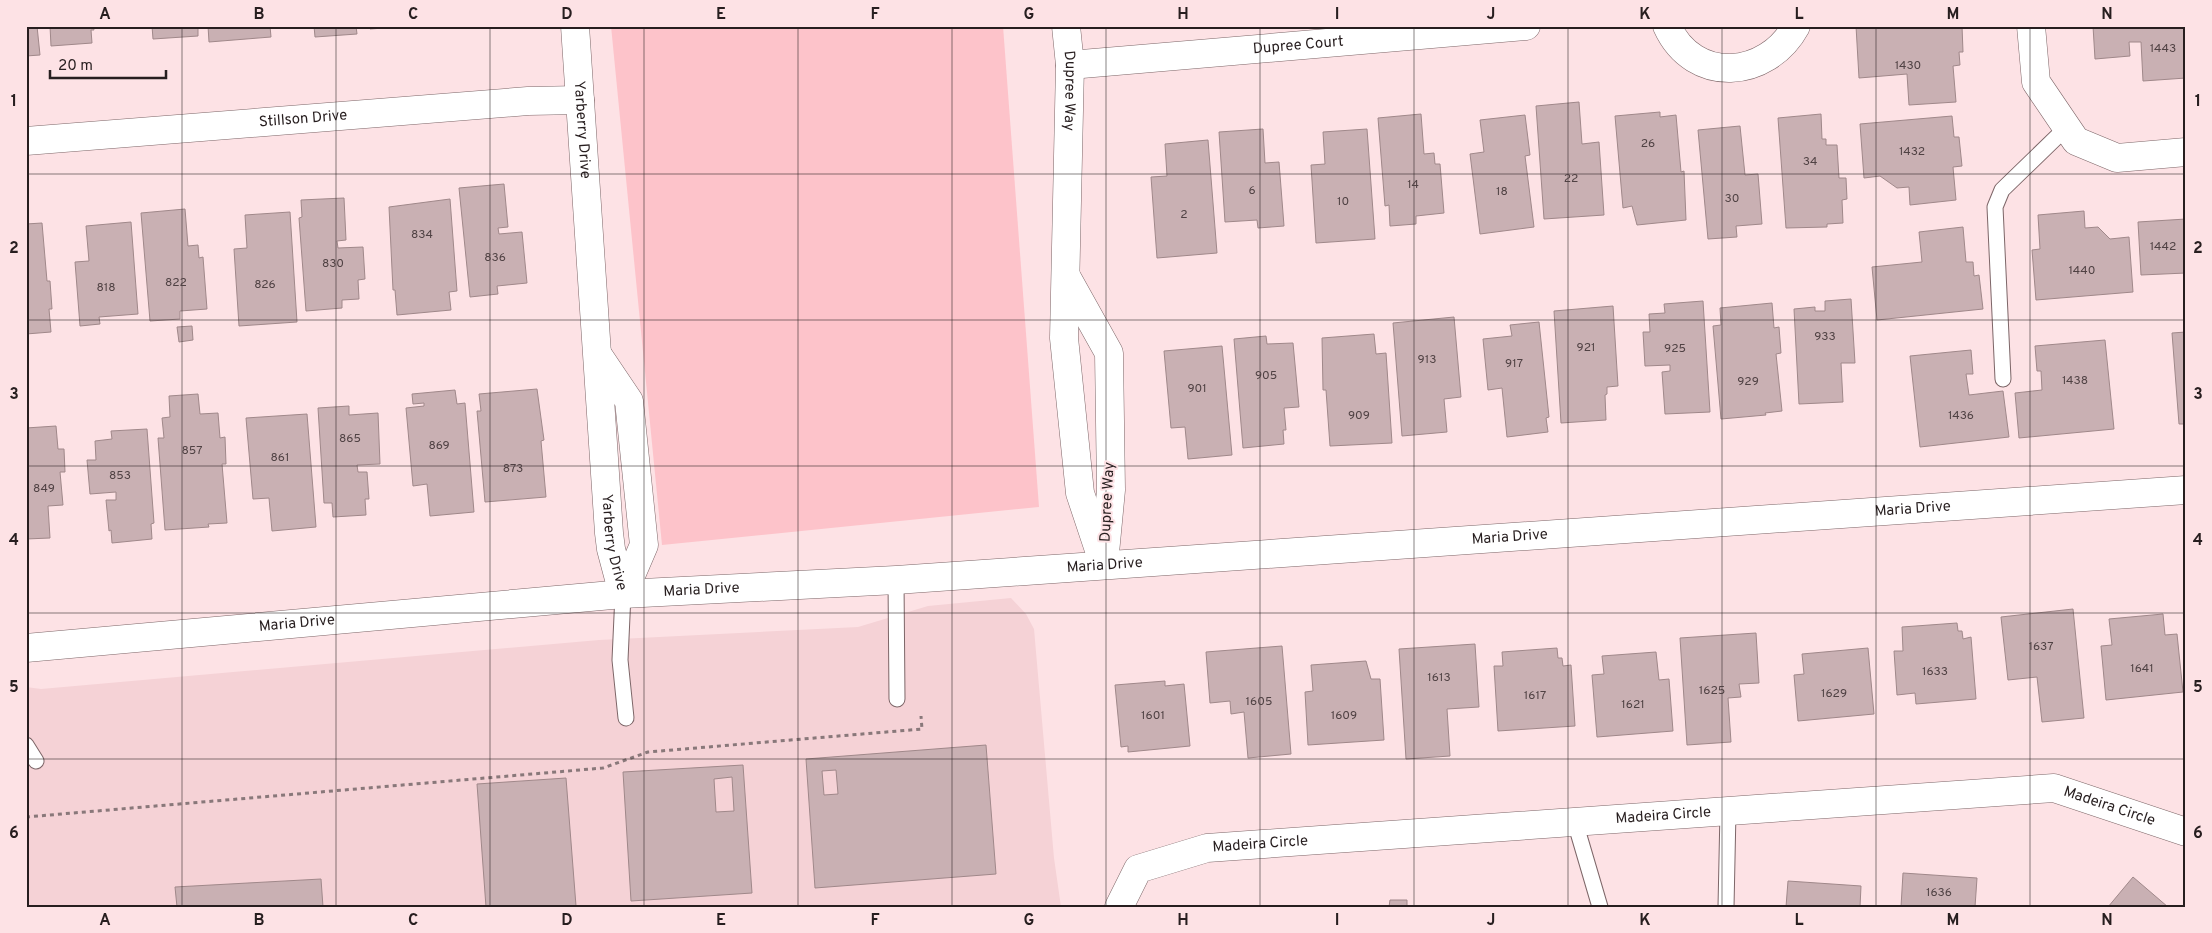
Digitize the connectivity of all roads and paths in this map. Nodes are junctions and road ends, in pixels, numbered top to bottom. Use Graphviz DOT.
graph roads {
  1 [pos="574,26"];
  2 [pos="1066,26"];
  3 [pos="1526,26"];
  4 [pos="1667,26"];
  5 [pos="1796,26"];
  6 [pos="2031,26"];
  7 [pos="1070,65"];
  8 [pos="580,100"];
  9 [pos="2066,128"];
  10 [pos="26,141"];
  11 [pos="2186,152"];
  12 [pos="1065,274"];
  13 [pos="2002,379"];
  14 [pos="2186,490"];
  15 [pos="1104,565"];
  16 [pos="896,580"];
  17 [pos="623,594"];
  18 [pos="26,648"];
  19 [pos="897,699"];
  20 [pos="920,711"];
  21 [pos="626,718"];
  22 [pos="26,745"];
  23 [pos="36,760"];
  24 [pos="1728,811"];
  25 [pos="26,817"];
  26 [pos="1575,822"];
  27 [pos="2186,832"];
  28 [pos="1119,907"];
  29 [pos="1600,907"];
  30 [pos="1726,907"];
  1 -- 8 [label="street, Yarberry Drive"];
  2 -- 7 [label="street, Dupree Way"];
  3 -- 7 [label="street, Dupree Court"];
  4 -- 5 [label="street"];
  6 -- 9 [label="street"];
  7 -- 12 [label="street, Dupree Way"];
  8 -- 10 [label="street, Stillson Drive"];
  8 -- 17 [label="street, Yarberry Drive"];
  9 -- 11 [label="street"];
  9 -- 13 [label="lane"];
  12 -- 15 [label="street, Dupree Way"];
  12 -- 15 [label="street, Dupree Way"];
  14 -- 15 [label="street, Maria Drive"];
  15 -- 16 [label="street, Maria Drive"];
  16 -- 17 [label="street, Maria Drive"];
  16 -- 19 [label="lane"];
  17 -- 18 [label="street, Maria Drive"];
  17 -- 21 [label="lane"];
  20 -- 25 [label="path"];
  22 -- 23 [label="lane"];
  24 -- 26 [label="street, Madeira Circle"];
  24 -- 27 [label="street, Madeira Circle"];
  24 -- 30 [label="lane"];
  26 -- 28 [label="street, Madeira Circle"];
  26 -- 29 [label="lane"];
}
